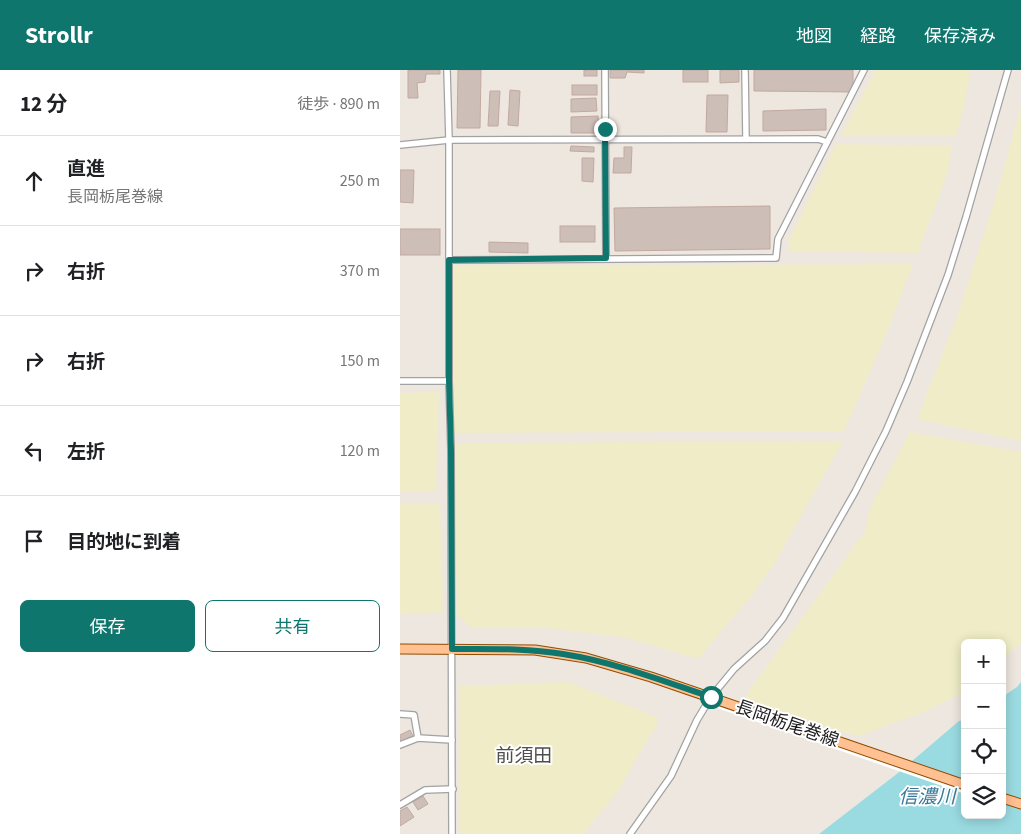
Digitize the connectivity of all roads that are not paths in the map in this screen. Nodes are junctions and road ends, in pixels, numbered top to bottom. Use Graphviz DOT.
graph roads {
  1 [pos="447,70"];
  2 [pos="605,70"];
  3 [pos="745,70"];
  4 [pos="864,70"];
  5 [pos="1008,70"];
  6 [pos="449,140"];
  7 [pos="605,140"];
  8 [pos="746,140"];
  9 [pos="827,142"];
  10 [pos="400,146"];
  11 [pos="606,258"];
  12 [pos="449,260"];
  13 [pos="400,381"];
  14 [pos="449,381"];
  15 [pos="400,649"];
  16 [pos="452,649"];
  17 [pos="711,697"];
  18 [pos="400,714"];
  19 [pos="418,738"];
  20 [pos="452,740"];
  21 [pos="400,746"];
  22 [pos="961,784"];
  23 [pos="453,789"];
  24 [pos="1006,799"];
  25 [pos="1021,804"];
  26 [pos="400,805"];
  27 [pos="452,834"];
  28 [pos="630,834"];
  1 -- 6 [label="street"];
  2 -- 7 [label="street"];
  3 -- 8 [label="street"];
  4 -- 9 [label="street"];
  5 -- 17 [label="street"];
  6 -- 7 [label="street"];
  6 -- 10 [label="street"];
  6 -- 12 [label="street"];
  7 -- 8 [label="street"];
  7 -- 11 [label="street"];
  8 -- 9 [label="street"];
  9 -- 11 [label="street"];
  11 -- 12 [label="street"];
  12 -- 14 [label="street"];
  13 -- 14 [label="street"];
  14 -- 16 [label="street"];
  15 -- 16 [label="main road, 長岡栃尾巻線"];
  16 -- 17 [label="main road, 長岡栃尾巻線"];
  16 -- 20 [label="street"];
  17 -- 22 [label="main road, 長岡栃尾巻線"];
  17 -- 28 [label="street"];
  18 -- 19 [label="street"];
  19 -- 20 [label="street"];
  19 -- 21 [label="street"];
  20 -- 23 [label="street"];
  23 -- 26 [label="street"];
  23 -- 27 [label="street"];
  24 -- 25 [label="main road"];
}
